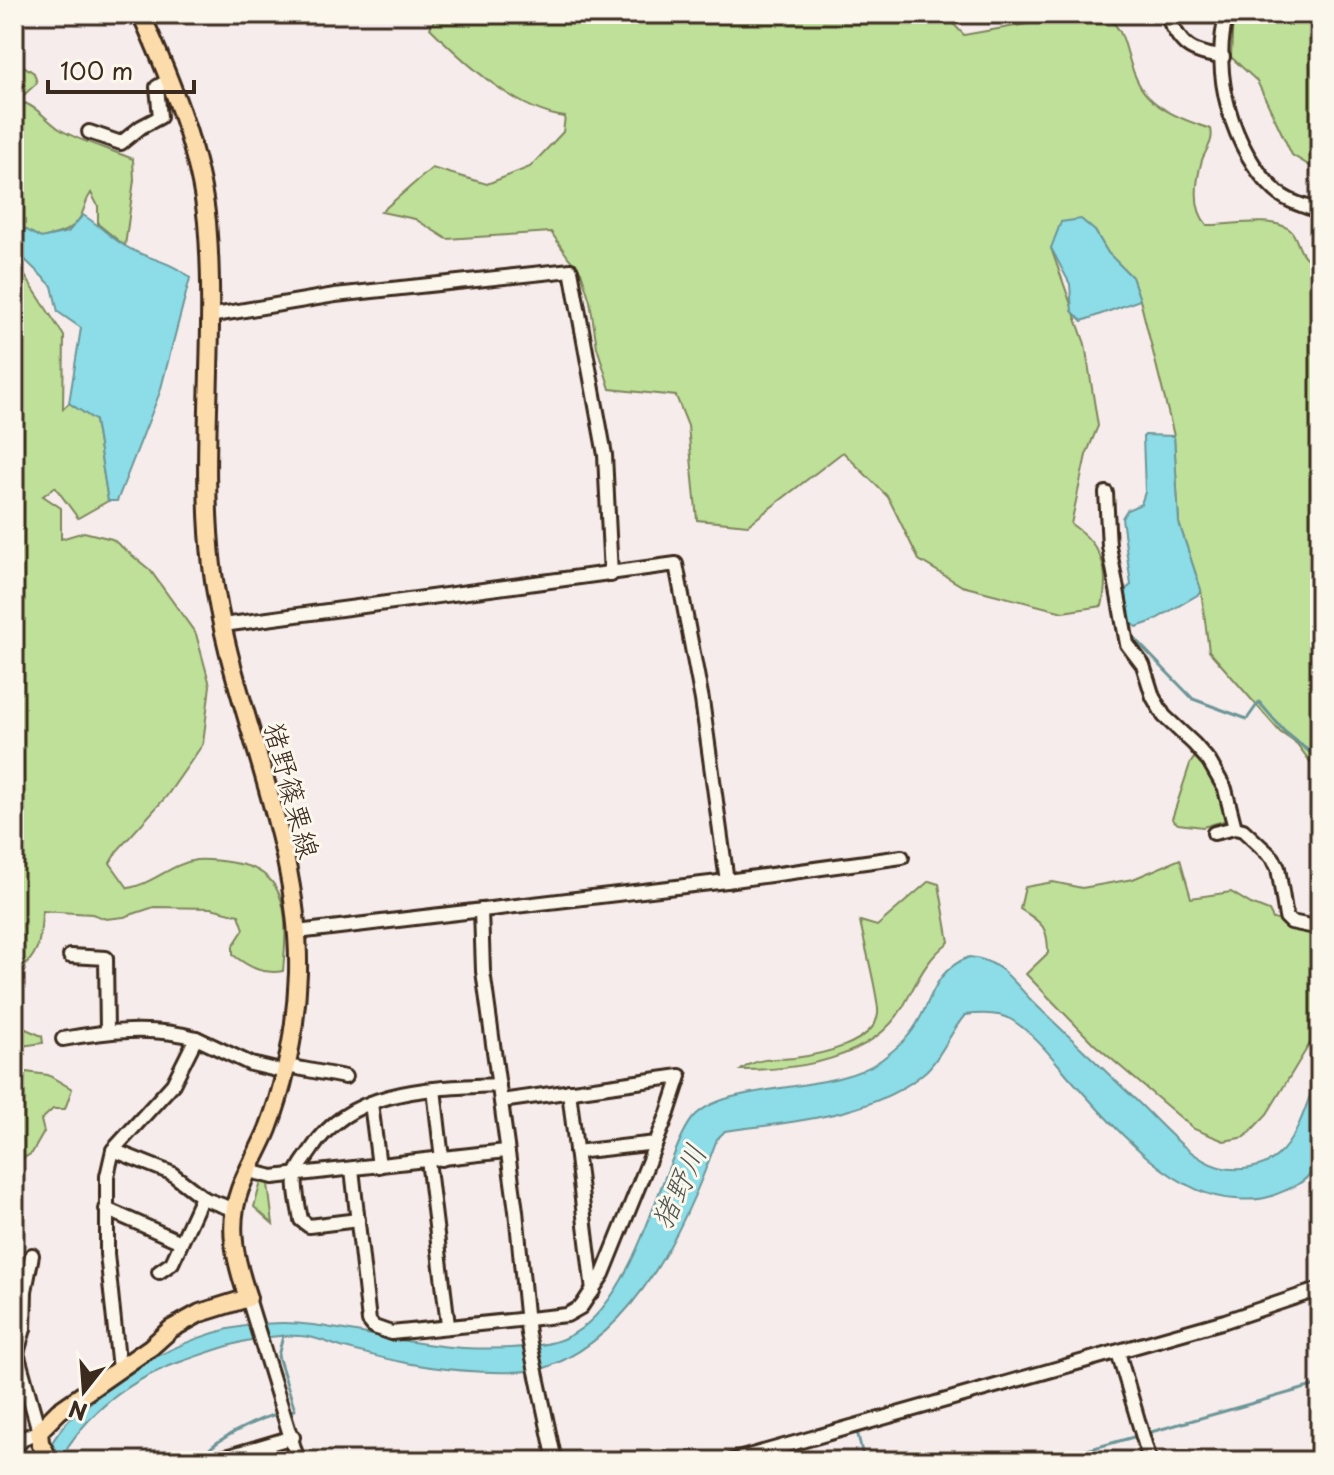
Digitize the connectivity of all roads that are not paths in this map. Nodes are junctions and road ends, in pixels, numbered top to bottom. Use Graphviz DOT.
graph roads {
  1 [pos="141,14"];
  2 [pos="1166,14"];
  3 [pos="1227,14"];
  4 [pos="1223,57"];
  5 [pos="169,80"];
  6 [pos="89,132"];
  7 [pos="1320,212"];
  8 [pos="209,316"];
  9 [pos="1106,493"];
  10 [pos="611,575"];
  11 [pos="223,625"];
  12 [pos="1235,828"];
  13 [pos="1214,833"];
  14 [pos="902,857"];
  15 [pos="727,881"];
  16 [pos="481,910"];
  17 [pos="1320,928"];
  18 [pos="297,932"];
  19 [pos="70,956"];
  20 [pos="107,1031"];
  21 [pos="196,1038"];
  22 [pos="63,1039"];
  23 [pos="286,1069"];
  24 [pos="345,1077"];
  25 [pos="499,1085"];
  26 [pos="434,1089"];
  27 [pos="569,1091"];
  28 [pos="501,1101"];
  29 [pos="371,1103"];
  30 [pos="656,1143"];
  31 [pos="113,1150"];
  32 [pos="506,1151"];
  33 [pos="576,1152"];
  34 [pos="442,1159"];
  35 [pos="428,1160"];
  36 [pos="379,1166"];
  37 [pos="352,1169"];
  38 [pos="249,1171"];
  39 [pos="296,1175"];
  40 [pos="202,1197"];
  41 [pos="106,1209"];
  42 [pos="235,1210"];
  43 [pos="358,1220"];
  44 [pos="181,1242"];
  45 [pos="32,1255"];
  46 [pos="159,1272"];
  47 [pos="1320,1289"];
  48 [pos="593,1291"];
  49 [pos="248,1298"];
  50 [pos="528,1319"];
  51 [pos="448,1325"];
  52 [pos="16,1351"];
  53 [pos="1118,1352"];
  54 [pos="119,1369"];
  55 [pos="40,1437"];
  56 [pos="293,1437"];
  57 [pos="14,1449"];
  58 [pos="50,1461"];
  59 [pos="212,1461"];
  60 [pos="298,1461"];
  61 [pos="555,1461"];
  62 [pos="731,1461"];
  63 [pos="1150,1461"];
  1 -- 5 [label="main road, 猪野篠栗線"];
  2 -- 4 [label="street"];
  3 -- 4 [label="street"];
  4 -- 7 [label="street"];
  5 -- 6 [label="street"];
  5 -- 8 [label="main road, 猪野篠栗線"];
  8 -- 10 [label="street"];
  8 -- 11 [label="main road, 猪野篠栗線"];
  9 -- 12 [label="street"];
  10 -- 11 [label="street"];
  10 -- 15 [label="street"];
  11 -- 18 [label="main road, 猪野篠栗線"];
  12 -- 13 [label="street"];
  12 -- 17 [label="street"];
  14 -- 15 [label="street"];
  15 -- 16 [label="street"];
  16 -- 18 [label="street"];
  16 -- 25 [label="street"];
  18 -- 23 [label="main road, 猪野篠栗線"];
  19 -- 20 [label="street"];
  20 -- 21 [label="street"];
  20 -- 22 [label="street"];
  21 -- 23 [label="street"];
  21 -- 31 [label="street"];
  23 -- 24 [label="street"];
  23 -- 38 [label="main road, 猪野篠栗線"];
  25 -- 26 [label="street"];
  25 -- 28 [label="street"];
  26 -- 29 [label="street"];
  26 -- 34 [label="street"];
  27 -- 28 [label="street"];
  27 -- 30 [label="street"];
  27 -- 33 [label="street"];
  28 -- 32 [label="street"];
  29 -- 36 [label="street"];
  29 -- 39 [label="street"];
  30 -- 33 [label="street"];
  30 -- 48 [label="street"];
  31 -- 40 [label="street"];
  31 -- 41 [label="street"];
  32 -- 34 [label="street"];
  32 -- 50 [label="street"];
  33 -- 48 [label="street"];
  34 -- 35 [label="street"];
  35 -- 36 [label="street"];
  35 -- 51 [label="street"];
  36 -- 37 [label="street"];
  37 -- 39 [label="street"];
  37 -- 43 [label="street"];
  38 -- 39 [label="street"];
  38 -- 42 [label="main road, 猪野篠栗線"];
  39 -- 43 [label="street"];
  40 -- 42 [label="street"];
  40 -- 44 [label="street"];
  41 -- 44 [label="street"];
  41 -- 54 [label="street"];
  42 -- 49 [label="main road, 猪野篠栗線"];
  43 -- 51 [label="street"];
  44 -- 46 [label="street"];
  45 -- 52 [label="street"];
  47 -- 53 [label="street"];
  48 -- 50 [label="street"];
  49 -- 54 [label="main road"];
  49 -- 56 [label="street"];
  50 -- 51 [label="street"];
  50 -- 61 [label="street"];
  52 -- 55 [label="street"];
  53 -- 62 [label="street"];
  53 -- 63 [label="street"];
  54 -- 55 [label="main road"];
  55 -- 57 [label="street"];
  55 -- 58 [label="main road"];
  56 -- 59 [label="street"];
  56 -- 60 [label="street"];
}
